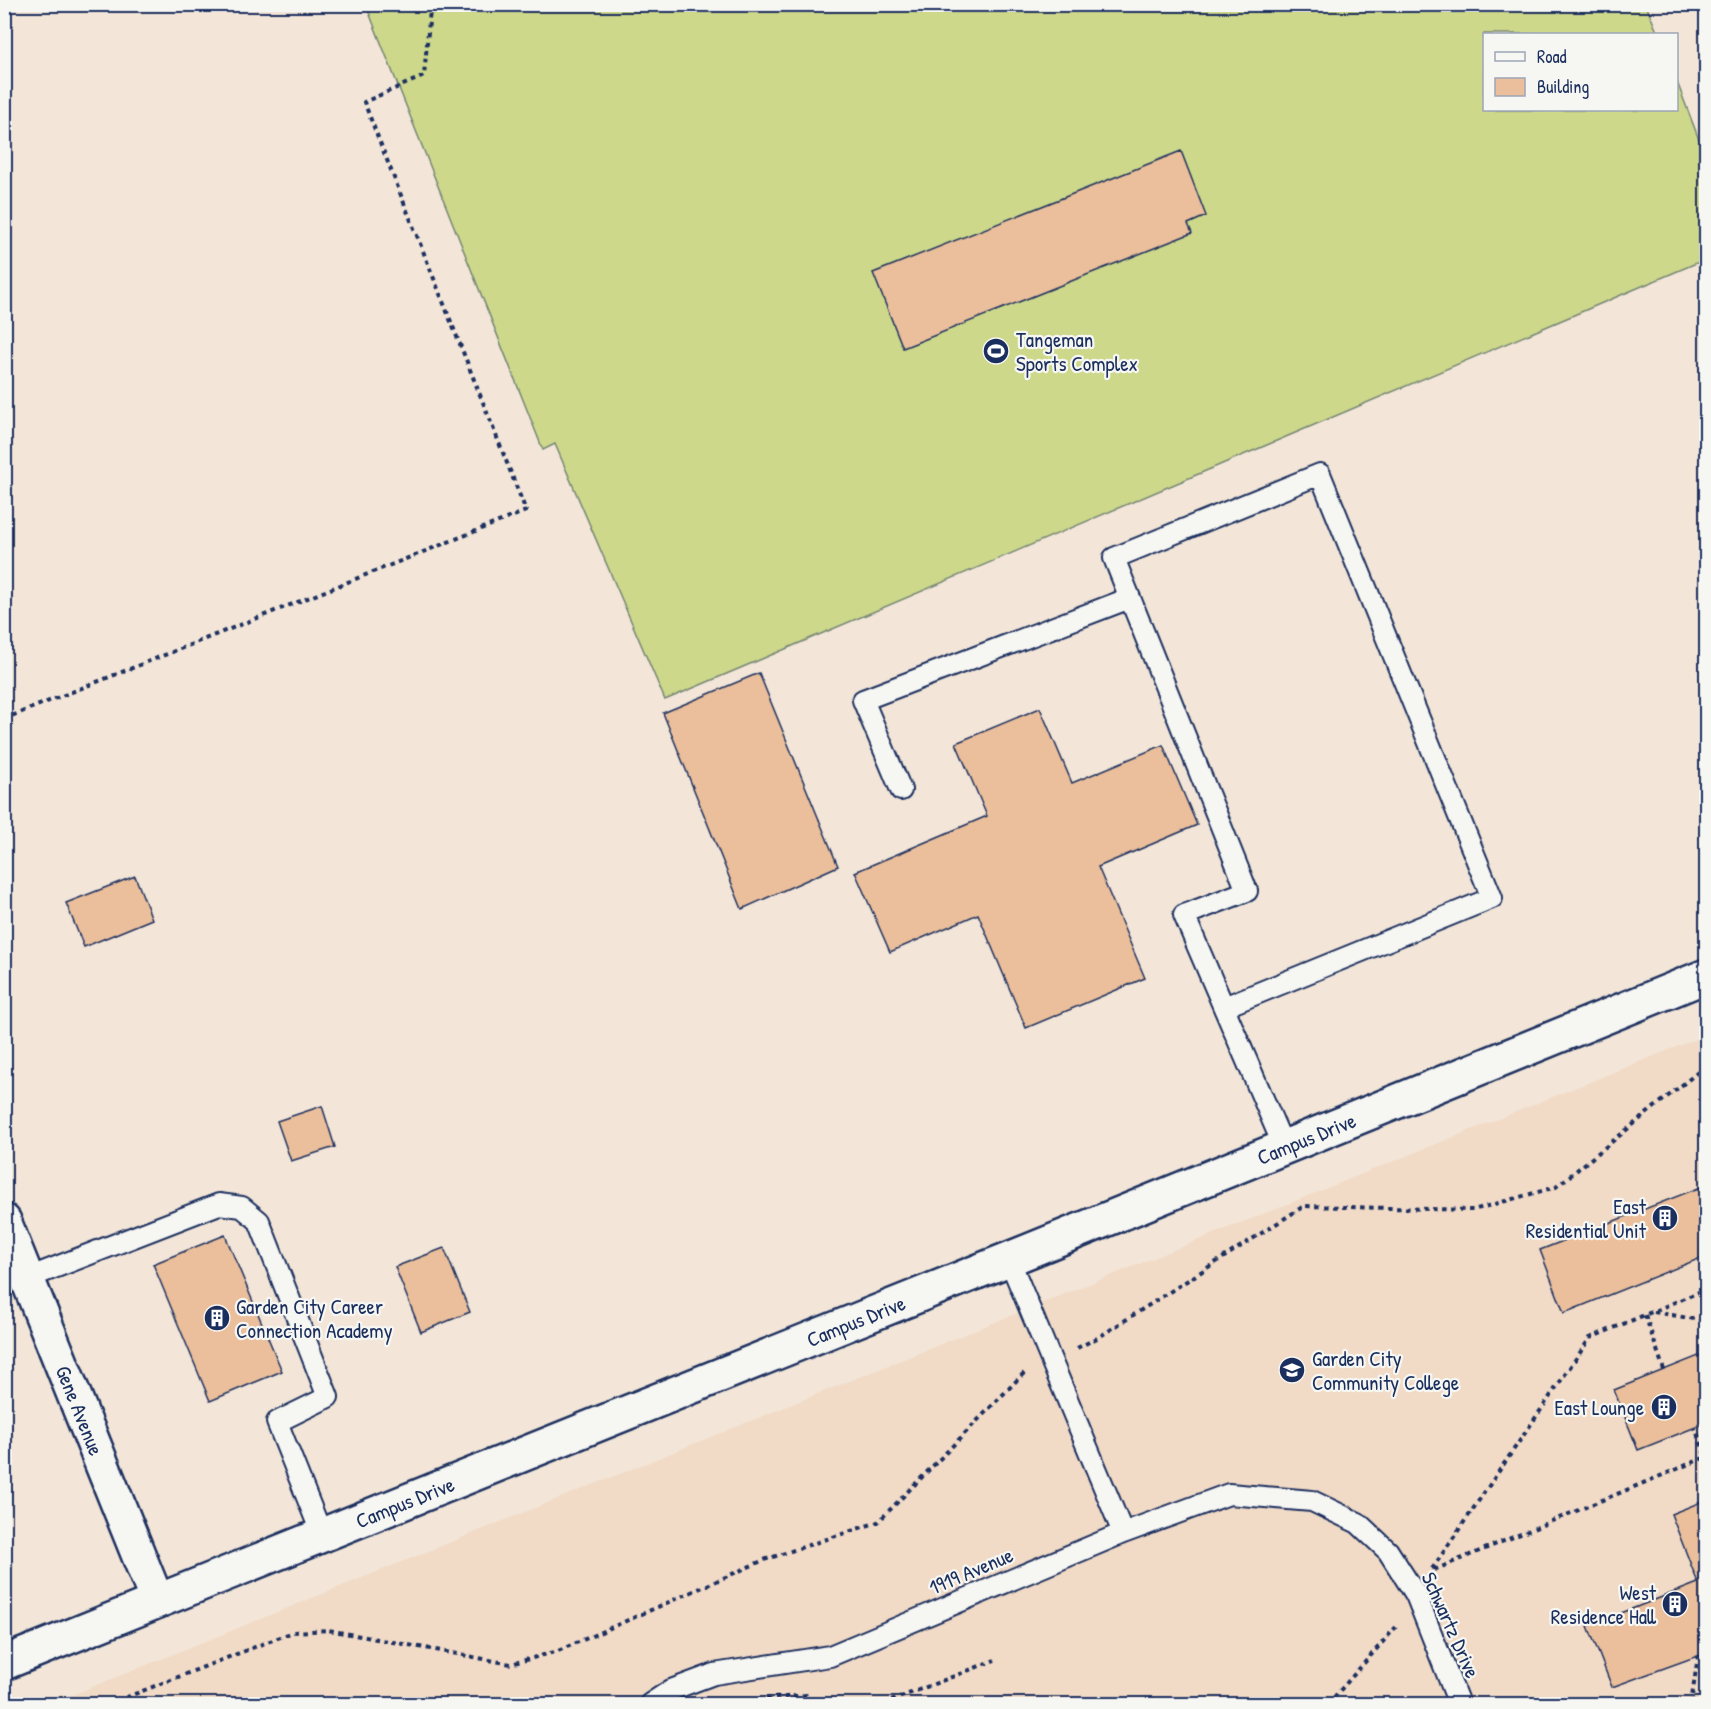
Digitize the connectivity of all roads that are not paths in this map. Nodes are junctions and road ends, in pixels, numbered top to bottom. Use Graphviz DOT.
graph roads {
  1 [pos="1130,597"];
  2 [pos="902,790"];
  3 [pos="1707,975"];
  4 [pos="1224,1007"];
  5 [pos="1284,1147"];
  6 [pos="6,1230"];
  7 [pos="1009,1259"];
  8 [pos="28,1278"];
  9 [pos="1312,1502"];
  10 [pos="1124,1533"];
  11 [pos="322,1535"];
  12 [pos="157,1601"];
  13 [pos="4,1663"];
  14 [pos="650,1704"];
  15 [pos="1459,1704"];
  1 -- 2 [label="lane"];
  1 -- 4 [label="lane"];
  1 -- 4 [label="lane"];
  3 -- 5 [label="main road, Campus Drive"];
  4 -- 5 [label="lane"];
  5 -- 7 [label="main road, Campus Drive"];
  6 -- 8 [label="main road, Gene Avenue"];
  7 -- 10 [label="lane"];
  7 -- 11 [label="main road, Campus Drive"];
  8 -- 11 [label="lane"];
  8 -- 12 [label="main road, Gene Avenue"];
  9 -- 10 [label="lane, 1919 Avenue"];
  9 -- 15 [label="lane, Schwartz Drive"];
  10 -- 14 [label="lane, 1919 Avenue"];
  11 -- 12 [label="main road, Campus Drive"];
  12 -- 13 [label="main road, Campus Drive"];
}
